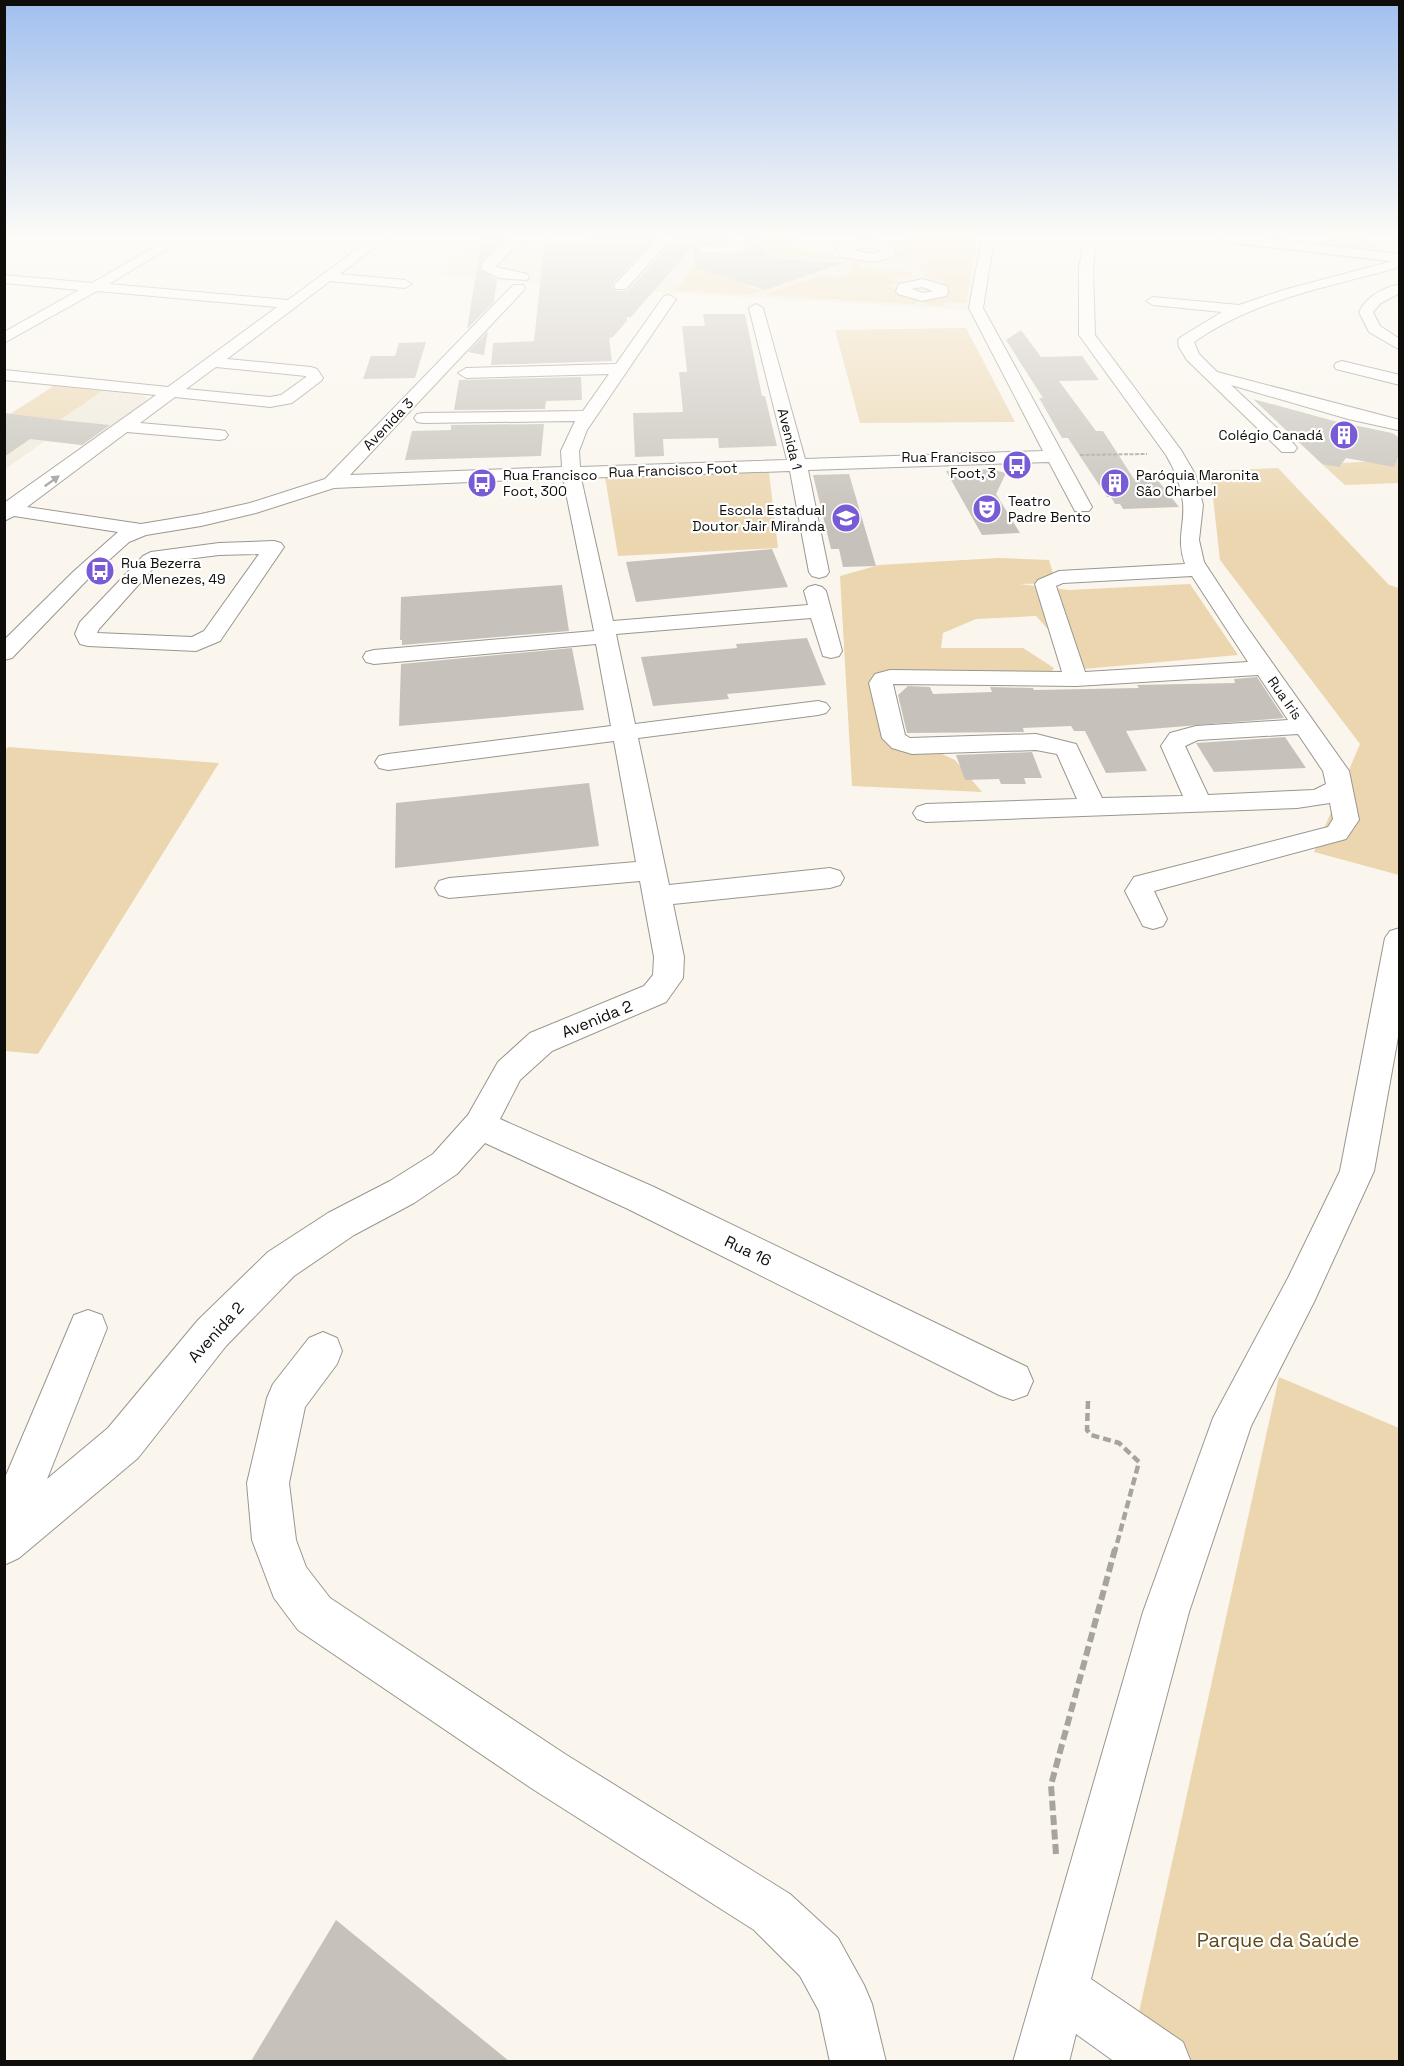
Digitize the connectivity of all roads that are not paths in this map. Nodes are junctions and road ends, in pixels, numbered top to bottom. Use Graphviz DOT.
graph roads {
  1 [pos="250,334"];
  2 [pos="471,334"];
  3 [pos="644,334"];
  4 [pos="763,334"];
  5 [pos="990,334"];
  6 [pos="1088,334"];
  7 [pos="1192,334"];
  8 [pos="1382,334"];
  9 [pos="1400,346"];
  10 [pos="214,362"];
  11 [pos="1342,366"];
  12 [pos="620,369"];
  13 [pos="465,373"];
  14 [pos="1213,374"];
  15 [pos="4,375"];
  16 [pos="1400,380"];
  17 [pos="172,392"];
  18 [pos="1398,399"];
  19 [pos="587,416"];
  20 [pos="423,418"];
  21 [pos="125,427"];
  22 [pos="1399,427"];
  23 [pos="219,435"];
  24 [pos="1288,448"];
  25 [pos="1055,456"];
  26 [pos="798,466"];
  27 [pos="571,473"];
  28 [pos="332,483"];
  29 [pos="256,507"];
  30 [pos="1082,507"];
  31 [pos="7,511"];
  32 [pos="141,530"];
  33 [pos="257,547"];
  34 [pos="1199,568"];
  35 [pos="820,611"];
  36 [pos="604,632"];
  37 [pos="831,651"];
  38 [pos="4,653"];
  39 [pos="374,657"];
  40 [pos="1264,668"];
  41 [pos="1076,679"];
  42 [pos="818,708"];
  43 [pos="1304,726"];
  44 [pos="624,733"];
  45 [pos="388,762"];
  46 [pos="1340,787"];
  47 [pos="1199,803"];
  48 [pos="1094,807"];
  49 [pos="926,813"];
  50 [pos="830,878"];
  51 [pos="654,883"];
  52 [pos="449,888"];
  53 [pos="1153,919"];
  54 [pos="1400,938"];
  55 [pos="480,1125"];
  56 [pos="88,1328"];
  57 [pos="322,1351"];
  58 [pos="1013,1381"];
  59 [pos="4,1533"];
  60 [pos="4,1543"];
  61 [pos="1061,1990"];
  62 [pos="858,2061"];
  63 [pos="1041,2061"];
  64 [pos="1163,2061"];
  1 -- 10 [label="street"];
  2 -- 28 [label="street, Avenida 3"];
  3 -- 12 [label="street, Avenida 2"];
  4 -- 26 [label="street, Avenida 1"];
  5 -- 25 [label="street"];
  6 -- 34 [label="street, Rua Iris"];
  7 -- 14 [label="street"];
  8 -- 9 [label="street"];
  10 -- 17 [label="street"];
  10 -- 17 [label="street"];
  11 -- 16 [label="street"];
  12 -- 13 [label="street"];
  12 -- 19 [label="street, Avenida 2"];
  14 -- 22 [label="street"];
  14 -- 24 [label="street"];
  15 -- 17 [label="street"];
  17 -- 21 [label="street"];
  18 -- 22 [label="street"];
  19 -- 20 [label="street"];
  19 -- 27 [label="street, Avenida 2"];
  21 -- 23 [label="street"];
  31 -- 21 [label="street, one-way"];
  25 -- 26 [label="street, Rua Francisco Foot"];
  25 -- 30 [label="street"];
  26 -- 27 [label="street, Rua Francisco Foot"];
  26 -- 35 [label="street, Avenida 1"];
  27 -- 28 [label="street, Rua Francisco Foot"];
  27 -- 36 [label="street, Avenida 2"];
  28 -- 29 [label="street, Rua Francisco Foot"];
  29 -- 32 [label="street, Rua Francisco Foot"];
  29 -- 33 [label="street"];
  31 -- 32 [label="street"];
  32 -- 38 [label="street"];
  33 -- 33 [label="street"];
  34 -- 40 [label="street, Rua Iris"];
  34 -- 41 [label="street"];
  35 -- 36 [label="street"];
  35 -- 37 [label="street, Avenida 1"];
  36 -- 39 [label="street"];
  36 -- 44 [label="street, Avenida 2"];
  40 -- 41 [label="street"];
  40 -- 43 [label="street, Rua Iris"];
  41 -- 48 [label="street"];
  42 -- 44 [label="street"];
  43 -- 46 [label="street, Rua Iris"];
  43 -- 47 [label="street"];
  44 -- 45 [label="street"];
  44 -- 51 [label="street, Avenida 2"];
  46 -- 47 [label="street"];
  46 -- 53 [label="street, Rua Iris"];
  47 -- 48 [label="street"];
  48 -- 49 [label="street"];
  50 -- 51 [label="street"];
  51 -- 52 [label="street"];
  51 -- 55 [label="street, Avenida 2"];
  54 -- 61 [label="street"];
  55 -- 58 [label="street, Rua 16"];
  55 -- 60 [label="street, Avenida 2"];
  56 -- 59 [label="street"];
  57 -- 62 [label="street"];
  61 -- 63 [label="street"];
  61 -- 64 [label="street"];
}
